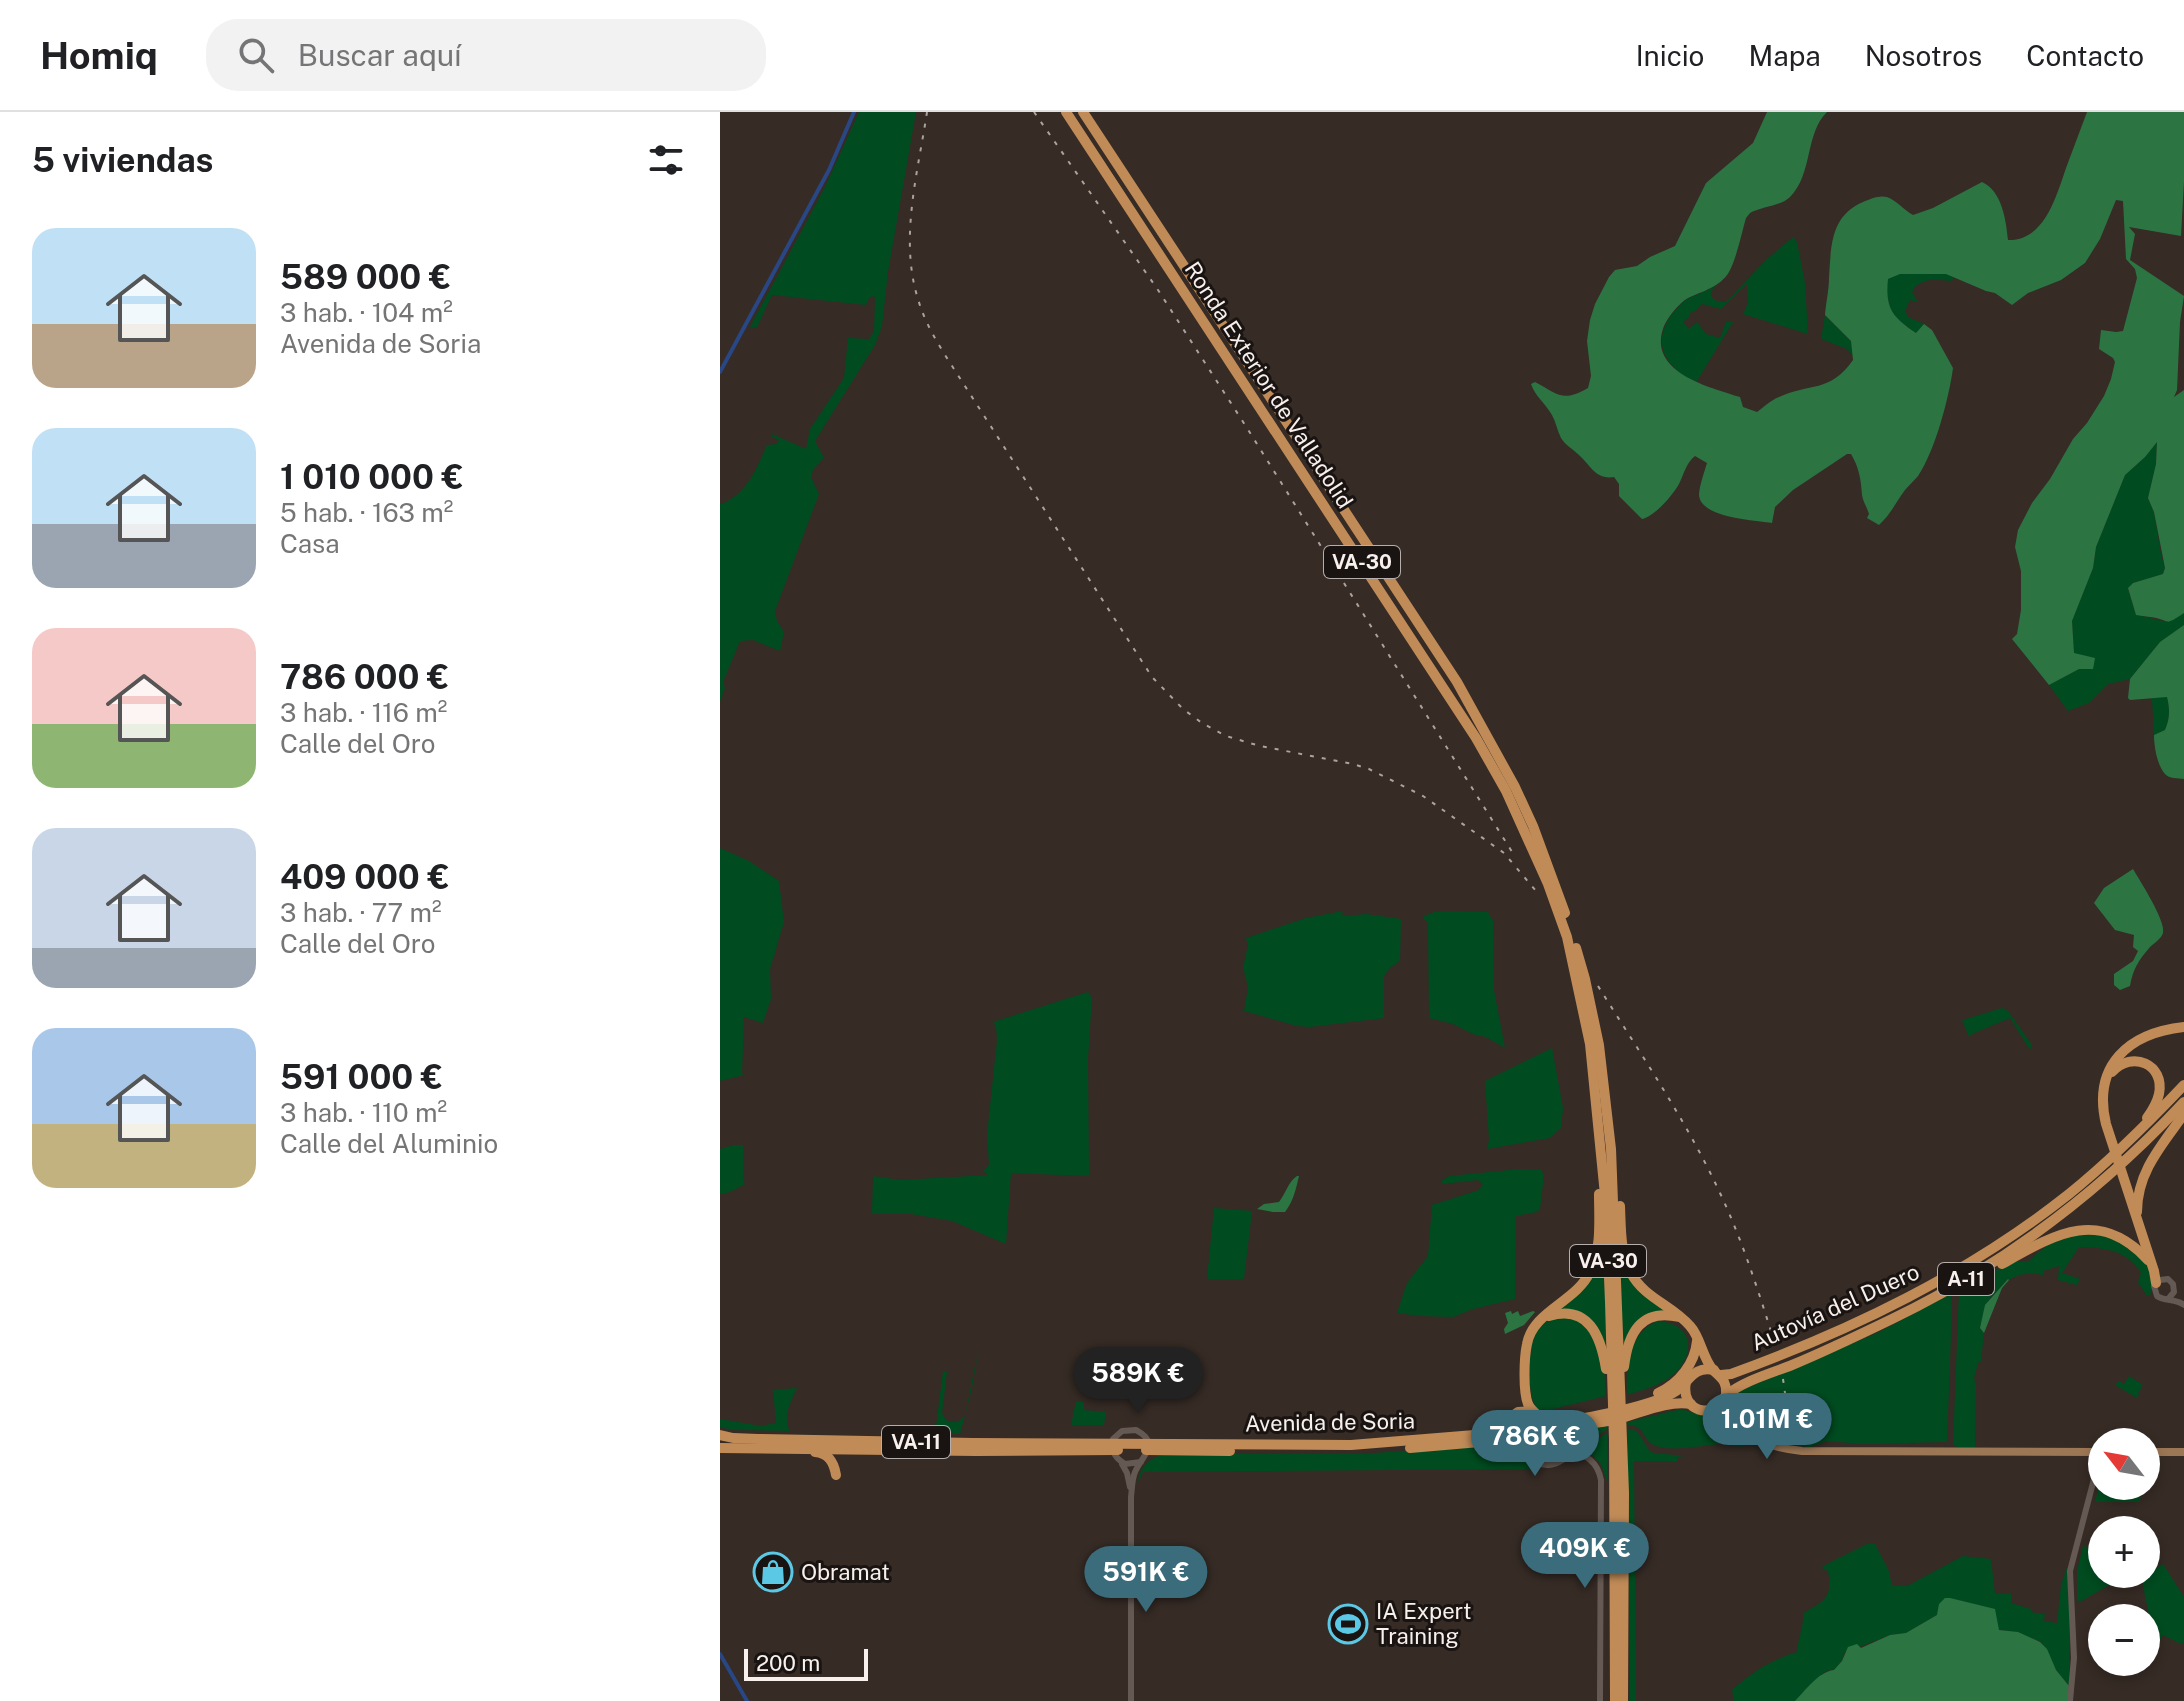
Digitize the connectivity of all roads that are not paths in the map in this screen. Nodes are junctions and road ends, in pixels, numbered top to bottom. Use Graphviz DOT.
graph roads {
  1 [pos="1066,112"];
  2 [pos="1083,112"];
  3 [pos="2184,1027"];
  4 [pos="2107,1080"];
  5 [pos="2184,1085"];
  6 [pos="2184,1102"];
  7 [pos="2184,1114"];
  8 [pos="1600,1132"];
  9 [pos="1611,1149"];
  10 [pos="2051,1208"];
  11 [pos="2138,1222"];
  12 [pos="2156,1274"];
  13 [pos="2172,1295"];
  14 [pos="2182,1303"];
  15 [pos="1921,1304"];
  16 [pos="1681,1318"];
  17 [pos="1537,1323"];
  18 [pos="1697,1339"];
  19 [pos="1702,1351"];
  20 [pos="1699,1370"];
  21 [pos="1717,1373"];
  22 [pos="1686,1382"];
  23 [pos="1526,1390"];
  24 [pos="1616,1391"];
  25 [pos="1725,1397"];
  26 [pos="1691,1404"];
  27 [pos="1703,1410"];
  28 [pos="1533,1411"];
  29 [pos="1515,1414"];
  30 [pos="1544,1420"];
  31 [pos="1570,1421"];
  32 [pos="1507,1423"];
  33 [pos="1729,1423"];
  34 [pos="720,1435"];
  35 [pos="1618,1438"];
  36 [pos="1544,1444"];
  37 [pos="1509,1445"];
  38 [pos="720,1448"];
  39 [pos="777,1448"];
  40 [pos="882,1450"];
  41 [pos="2088,1452"];
  42 [pos="2160,1452"];
  43 [pos="2184,1452"];
  44 [pos="1115,1453"];
  45 [pos="1148,1453"];
  46 [pos="1522,1453"];
  47 [pos="1555,1464"];
  48 [pos="1131,1497"];
  49 [pos="2088,1500"];
  50 [pos="1131,1701"];
  51 [pos="1600,1701"];
  52 [pos="1615,1701"];
  53 [pos="1623,1701"];
  54 [pos="2070,1701"];
  1 -- 8 [label="highway, Ronda Exterior de Valladolid / VA-30"];
  2 -- 9 [label="highway, Ronda Exterior de Valladolid / VA-30"];
  3 -- 4 [label="highway"];
  4 -- 10 [label="highway"];
  4 -- 11 [label="highway"];
  5 -- 10 [label="highway, Autovía del Duero / A-11"];
  6 -- 15 [label="highway, Autovía del Duero / A-11"];
  7 -- 11 [label="highway"];
  8 -- 17 [label="highway"];
  8 -- 24 [label="highway, Ronda Exterior de Valladolid / VA-30"];
  9 -- 16 [label="highway"];
  9 -- 24 [label="highway, Ronda Exterior de Valladolid / VA-30"];
  10 -- 21 [label="highway, Autovía del Duero / A-11"];
  11 -- 12 [label="highway"];
  12 -- 13 [label="street"];
  12 -- 13 [label="street"];
  12 -- 15 [label="highway"];
  13 -- 14 [label="street"];
  15 -- 25 [label="highway, Autovía del Duero / A-11"];
  16 -- 18 [label="highway"];
  16 -- 24 [label="highway"];
  17 -- 23 [label="highway"];
  17 -- 24 [label="highway"];
  18 -- 19 [label="highway"];
  18 -- 31 [label="highway"];
  19 -- 20 [label="highway"];
  19 -- 21 [label="highway"];
  20 -- 21 [label="highway"];
  20 -- 22 [label="highway"];
  21 -- 25 [label="highway"];
  22 -- 26 [label="highway"];
  22 -- 31 [label="highway"];
  23 -- 28 [label="highway"];
  23 -- 29 [label="highway"];
  24 -- 35 [label="highway, Ronda Exterior de Valladolid / VA-30"];
  25 -- 27 [label="highway"];
  25 -- 33 [label="main road"];
  26 -- 27 [label="highway"];
  26 -- 36 [label="highway"];
  27 -- 33 [label="main road"];
  28 -- 29 [label="highway"];
  28 -- 30 [label="highway"];
  29 -- 32 [label="highway, VA-11"];
  30 -- 31 [label="highway"];
  30 -- 36 [label="highway"];
  32 -- 37 [label="highway"];
  32 -- 45 [label="highway, Avenida de Soria / VA-11"];
  33 -- 41 [label="main road"];
  34 -- 44 [label="highway, Avenida de Soria / VA-11"];
  35 -- 52 [label="highway, Ronda Exterior de Valladolid / VA-30"];
  35 -- 53 [label="highway, Ronda Exterior de Valladolid / VA-30"];
  36 -- 46 [label="highway"];
  36 -- 47 [label="street"];
  37 -- 45 [label="highway, Avenida de Soria / VA-11"];
  37 -- 46 [label="highway, VA-11"];
  38 -- 39 [label="highway, VA-11"];
  39 -- 40 [label="highway, VA-11"];
  39 -- 40 [label="highway"];
  40 -- 44 [label="highway, VA-11"];
  42 -- 43 [label="main road"];
  44 -- 45 [label="highway, Avenida de Soria / VA-11"];
  44 -- 45 [label="street"];
  44 -- 48 [label="street"];
  45 -- 48 [label="street"];
  46 -- 47 [label="street"];
  47 -- 51 [label="street"];
  48 -- 50 [label="street"];
  49 -- 54 [label="street"];
}
